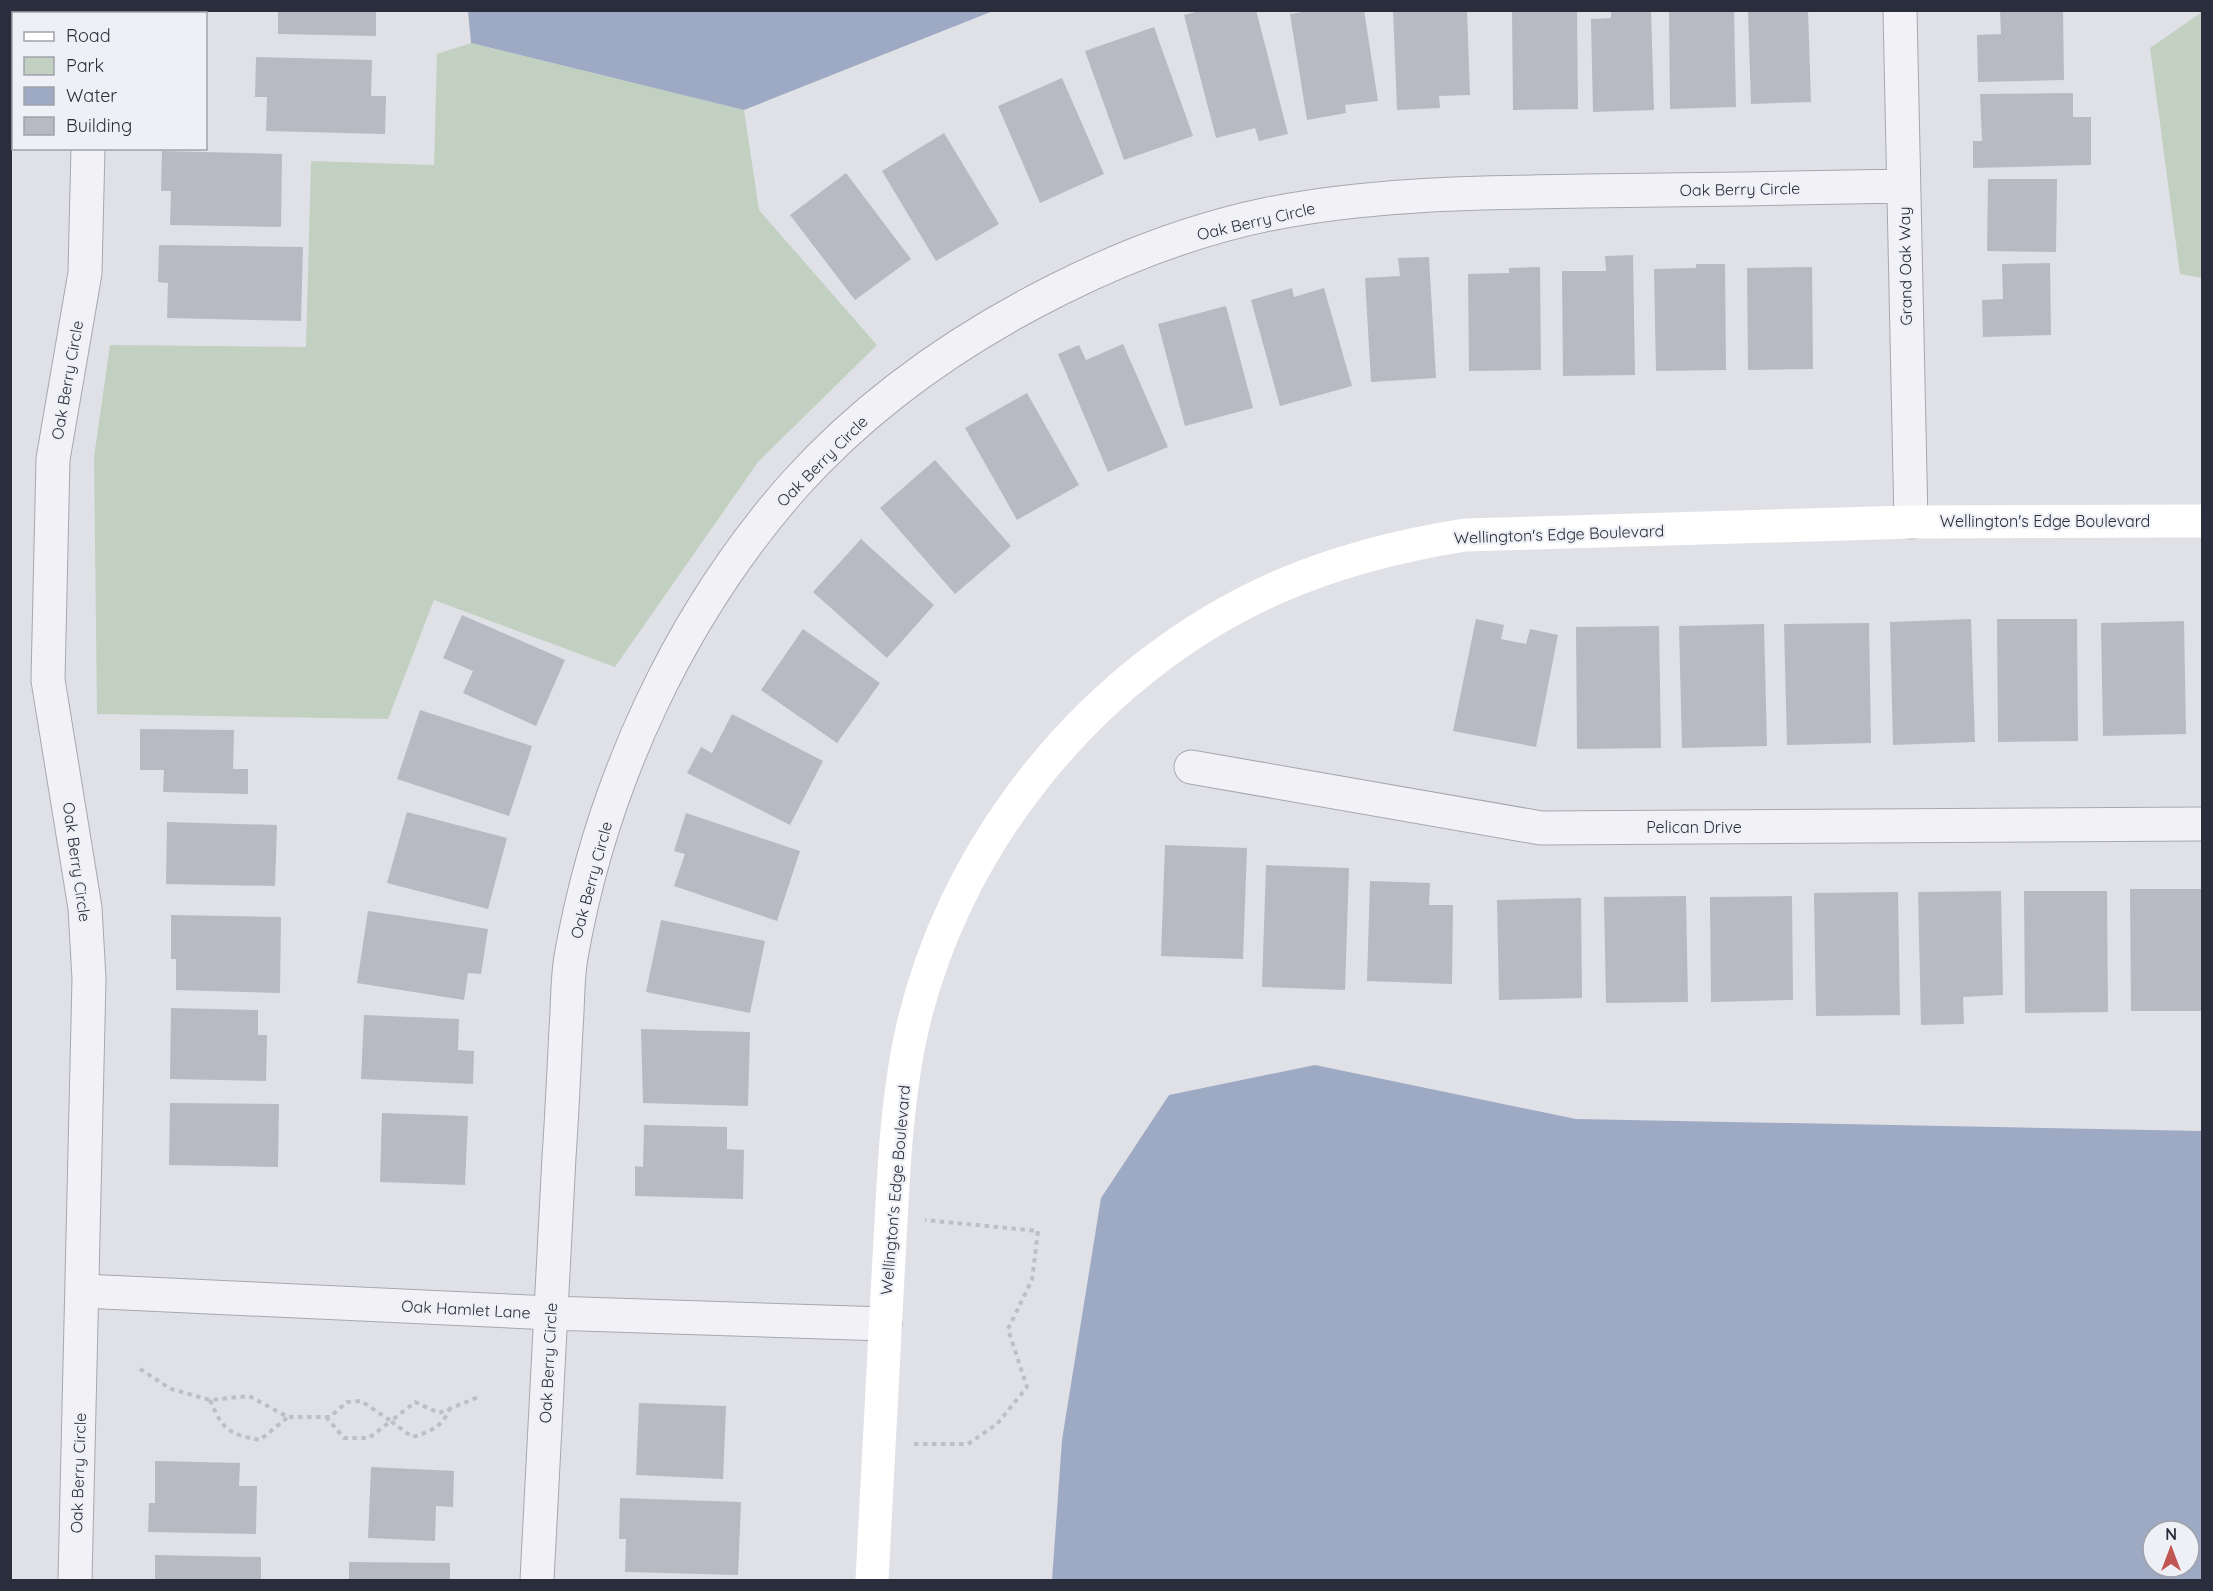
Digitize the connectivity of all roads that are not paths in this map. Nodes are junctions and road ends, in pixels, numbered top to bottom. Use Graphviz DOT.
graph roads {
  1 [pos="1900,10"];
  2 [pos="88,150"];
  3 [pos="1904,186"];
  4 [pos="2202,521"];
  5 [pos="1911,522"];
  6 [pos="1191,767"];
  7 [pos="2202,824"];
  8 [pos="83,1291"];
  9 [pos="551,1313"];
  10 [pos="885,1324"];
  11 [pos="75,1581"];
  12 [pos="537,1581"];
  13 [pos="872,1581"];
  1 -- 3 [label="street, Grand Oak Way"];
  2 -- 8 [label="street, Oak Berry Circle"];
  3 -- 5 [label="street, Grand Oak Way"];
  3 -- 9 [label="street, Oak Berry Circle"];
  4 -- 5 [label="street, Wellington's Edge Boulevard"];
  5 -- 10 [label="street, Wellington's Edge Boulevard"];
  6 -- 7 [label="street, Pelican Drive"];
  8 -- 9 [label="street, Oak Hamlet Lane"];
  8 -- 11 [label="street, Oak Berry Circle"];
  9 -- 10 [label="street, Oak Hamlet Lane"];
  9 -- 12 [label="street, Oak Berry Circle"];
  10 -- 13 [label="street, Wellington's Edge Boulevard"];
}
